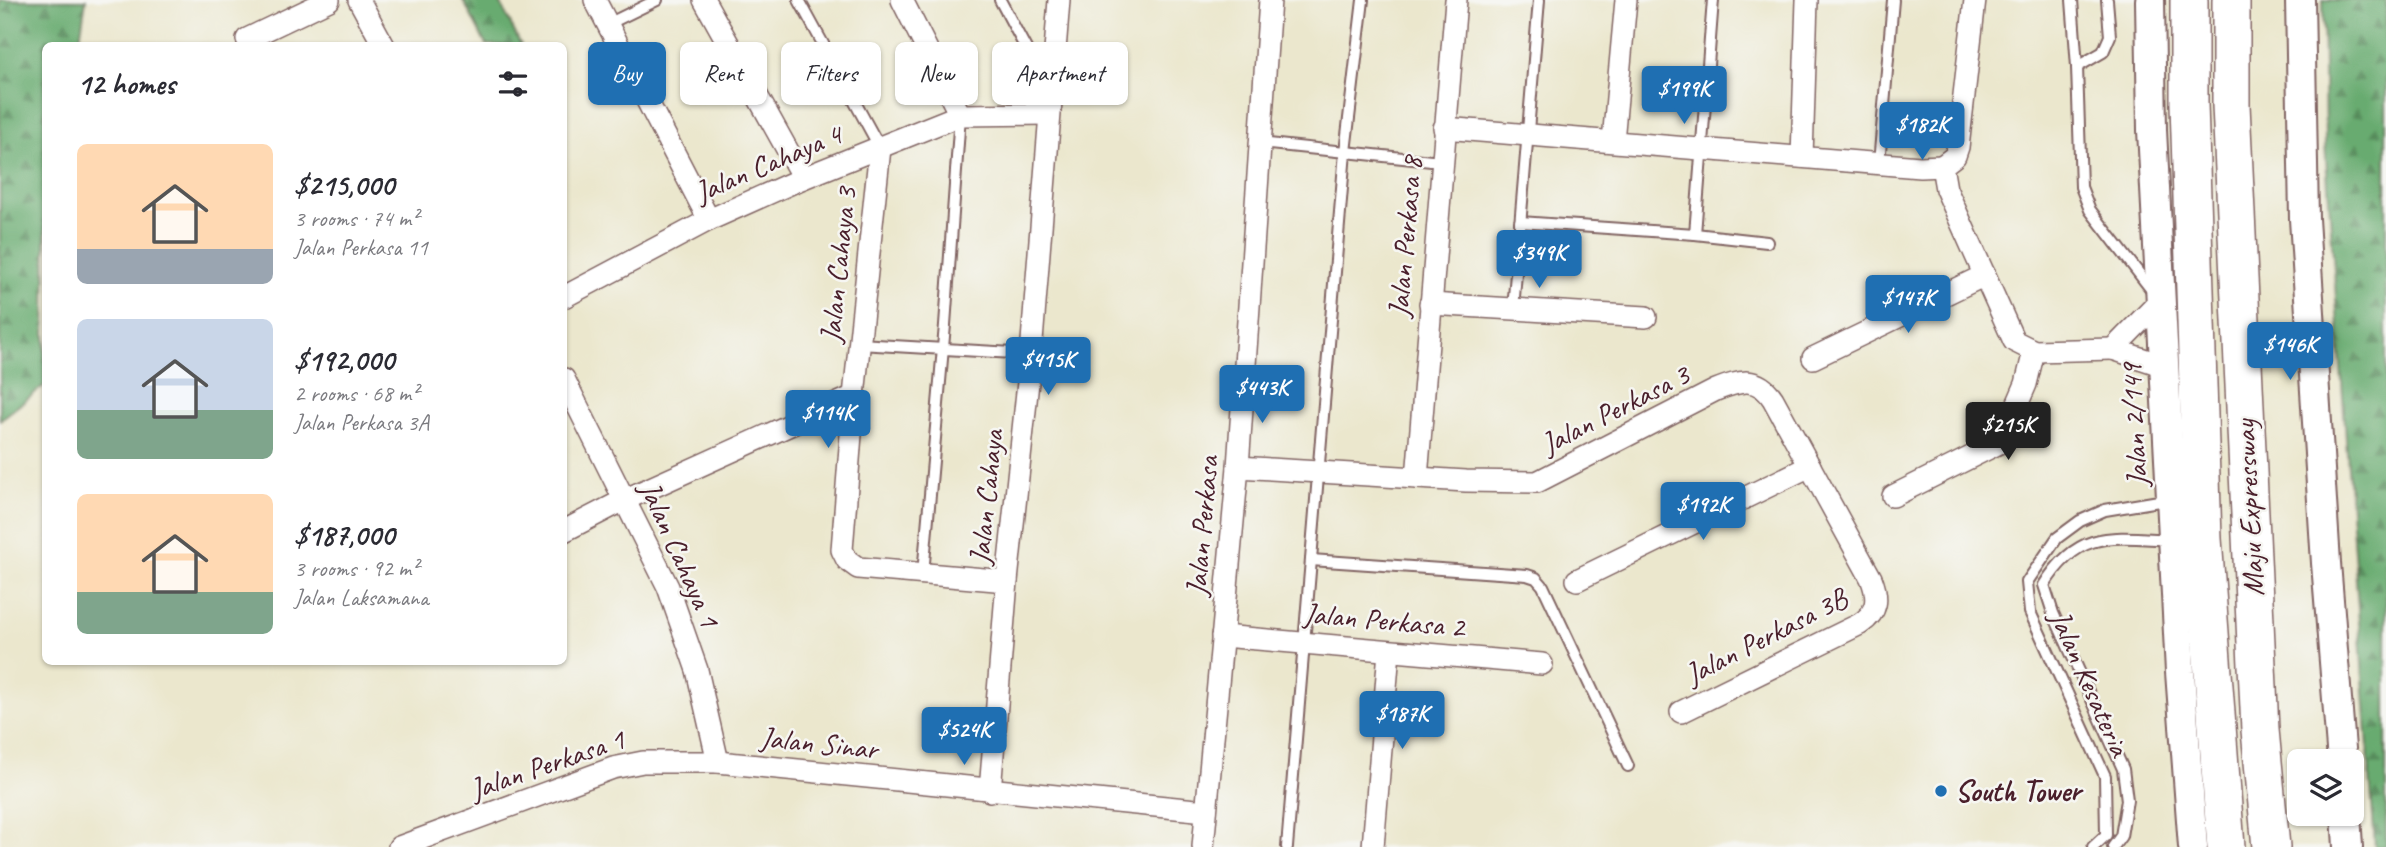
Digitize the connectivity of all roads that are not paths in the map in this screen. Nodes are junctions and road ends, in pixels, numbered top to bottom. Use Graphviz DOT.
graph roads {
  1 [pos="329,0"];
  2 [pos="359,0"];
  3 [pos="595,0"];
  4 [pos="657,0"];
  5 [pos="704,0"];
  6 [pos="799,0"];
  7 [pos="902,0"];
  8 [pos="999,0"];
  9 [pos="1059,0"];
  10 [pos="1270,0"];
  11 [pos="1363,0"];
  12 [pos="1456,0"];
  13 [pos="1539,0"];
  14 [pos="1626,0"];
  15 [pos="1713,0"];
  16 [pos="1807,0"];
  17 [pos="1893,0"];
  18 [pos="1975,0"];
  19 [pos="2072,0"];
  20 [pos="2107,0"];
  21 [pos="2150,0"];
  22 [pos="2189,0"];
  23 [pos="2231,0"];
  24 [pos="2300,0"];
  25 [pos="608,24"];
  26 [pos="247,39"];
  27 [pos="382,42"];
  28 [pos="1019,42"];
  29 [pos="1055,42"];
  30 [pos="2077,67"];
  31 [pos="1050,105"];
  32 [pos="960,115"];
  33 [pos="1444,128"];
  34 [pos="1527,135"];
  35 [pos="1613,141"];
  36 [pos="1260,143"];
  37 [pos="880,148"];
  38 [pos="1701,149"];
  39 [pos="1345,152"];
  40 [pos="1802,157"];
  41 [pos="1441,162"];
  42 [pos="1879,164"];
  43 [pos="1942,166"];
  44 [pos="803,178"];
  45 [pos="709,220"];
  46 [pos="1520,222"];
  47 [pos="1695,234"];
  48 [pos="1767,242"];
  49 [pos="1984,275"];
  50 [pos="567,295"];
  51 [pos="2160,300"];
  52 [pos="1430,304"];
  53 [pos="1513,309"];
  54 [pos="1646,317"];
  55 [pos="859,344"];
  56 [pos="943,347"];
  57 [pos="2113,349"];
  58 [pos="2034,351"];
  59 [pos="1031,354"];
  60 [pos="1813,358"];
  61 [pos="2164,366"];
  62 [pos="567,385"];
  63 [pos="854,396"];
  64 [pos="1810,466"];
  65 [pos="1238,467"];
  66 [pos="1318,472"];
  67 [pos="1417,478"];
  68 [pos="1893,496"];
  69 [pos="2171,499"];
  70 [pos="624,500"];
  71 [pos="567,529"];
  72 [pos="2173,540"];
  73 [pos="1311,560"];
  74 [pos="923,574"];
  75 [pos="1577,580"];
  76 [pos="1007,581"];
  77 [pos="1874,611"];
  78 [pos="1222,636"];
  79 [pos="1304,643"];
  80 [pos="1389,651"];
  81 [pos="1542,664"];
  82 [pos="1681,712"];
  83 [pos="2341,749"];
  84 [pos="718,762"];
  85 [pos="1628,765"];
  86 [pos="990,791"];
  87 [pos="1206,811"];
  88 [pos="2347,826"];
  89 [pos="399,847"];
  90 [pos="1203,847"];
  91 [pos="1287,847"];
  92 [pos="1374,847"];
  93 [pos="2093,847"];
  94 [pos="2113,847"];
  95 [pos="2193,847"];
  96 [pos="2226,847"];
  97 [pos="2271,847"];
  98 [pos="2348,847"];
  1 -- 26 [label="street"];
  2 -- 27 [label="street"];
  3 -- 25 [label="street"];
  4 -- 25 [label="lane"];
  5 -- 44 [label="street"];
  6 -- 37 [label="lane"];
  7 -- 32 [label="street"];
  8 -- 28 [label="lane"];
  9 -- 29 [label="street, Jalan Cahaya"];
  10 -- 36 [label="street, Jalan Perkasa"];
  11 -- 39 [label="lane"];
  12 -- 33 [label="street, Jalan Perkasa 8"];
  13 -- 34 [label="lane"];
  14 -- 35 [label="street"];
  15 -- 38 [label="lane"];
  16 -- 40 [label="street"];
  17 -- 42 [label="lane"];
  18 -- 43 [label="street"];
  19 -- 30 [label="lane"];
  20 -- 30 [label="lane"];
  21 -- 51 [label="main road, Jalan 2/149"];
  22 -- 96 [label="highway, Maju Expressway"];
  23 -- 97 [label="highway, Maju Expressway"];
  24 -- 83 [label="main road"];
  25 -- 45 [label="street"];
  30 -- 51 [label="lane"];
  31 -- 32 [label="street, Jalan Cahaya 4"];
  31 -- 59 [label="street, Jalan Cahaya"];
  32 -- 37 [label="street, Jalan Cahaya 4"];
  32 -- 56 [label="lane"];
  33 -- 34 [label="street"];
  33 -- 41 [label="street, Jalan Perkasa 8"];
  34 -- 35 [label="street"];
  34 -- 46 [label="lane"];
  35 -- 38 [label="street"];
  36 -- 39 [label="lane"];
  36 -- 65 [label="street, Jalan Perkasa"];
  37 -- 44 [label="street, Jalan Cahaya 4"];
  37 -- 55 [label="street, Jalan Cahaya 3"];
  38 -- 40 [label="street"];
  38 -- 47 [label="lane"];
  39 -- 41 [label="lane"];
  39 -- 66 [label="lane"];
  40 -- 42 [label="street"];
  41 -- 52 [label="street, Jalan Perkasa 8"];
  42 -- 43 [label="street"];
  43 -- 49 [label="street"];
  44 -- 45 [label="street, Jalan Cahaya 4"];
  45 -- 50 [label="street, Jalan Cahaya 4"];
  46 -- 47 [label="lane"];
  46 -- 53 [label="lane"];
  47 -- 48 [label="lane"];
  49 -- 58 [label="street"];
  49 -- 60 [label="street"];
  51 -- 57 [label="street"];
  51 -- 61 [label="main road, Jalan 2/149"];
  52 -- 53 [label="street"];
  52 -- 67 [label="street, Jalan Perkasa 8"];
  53 -- 54 [label="street"];
  55 -- 56 [label="lane"];
  55 -- 63 [label="street, Jalan Cahaya 3"];
  56 -- 59 [label="lane"];
  56 -- 74 [label="lane"];
  57 -- 58 [label="street"];
  57 -- 61 [label="street"];
  58 -- 68 [label="street"];
  59 -- 76 [label="street, Jalan Cahaya"];
  61 -- 69 [label="main road, Jalan 2/149"];
  62 -- 70 [label="street, Jalan Cahaya 1"];
  63 -- 70 [label="street"];
  63 -- 74 [label="street, Jalan Cahaya 3"];
  64 -- 67 [label="street, Jalan Perkasa 3"];
  64 -- 75 [label="street"];
  64 -- 77 [label="street, Jalan Perkasa 3"];
  65 -- 66 [label="street, Jalan Perkasa 3"];
  65 -- 78 [label="street, Jalan Perkasa"];
  66 -- 67 [label="street, Jalan Perkasa 3"];
  66 -- 73 [label="lane"];
  69 -- 72 [label="main road, Jalan 2/149"];
  69 -- 93 [label="lane, Jalan Kesateria"];
  70 -- 71 [label="street"];
  70 -- 84 [label="street, Jalan Cahaya 1"];
  72 -- 94 [label="lane, Jalan Kesateria"];
  72 -- 95 [label="main road, Jalan 2/149"];
  73 -- 79 [label="lane"];
  73 -- 85 [label="lane"];
  74 -- 76 [label="street, Jalan Cahaya 3"];
  76 -- 86 [label="street, Jalan Cahaya"];
  77 -- 82 [label="street, Jalan Perkasa 3B"];
  78 -- 79 [label="street, Jalan Perkasa 2"];
  78 -- 87 [label="street, Jalan Perkasa"];
  79 -- 80 [label="street, Jalan Perkasa 2"];
  79 -- 91 [label="lane"];
  80 -- 81 [label="street, Jalan Perkasa 2"];
  80 -- 92 [label="street"];
  84 -- 86 [label="street, Jalan Sinar"];
  84 -- 89 [label="street, Jalan Perkasa 1"];
  86 -- 87 [label="street, Jalan Sinar"];
  87 -- 90 [label="street, Jalan Perkasa"];
  88 -- 98 [label="main road"];
}
